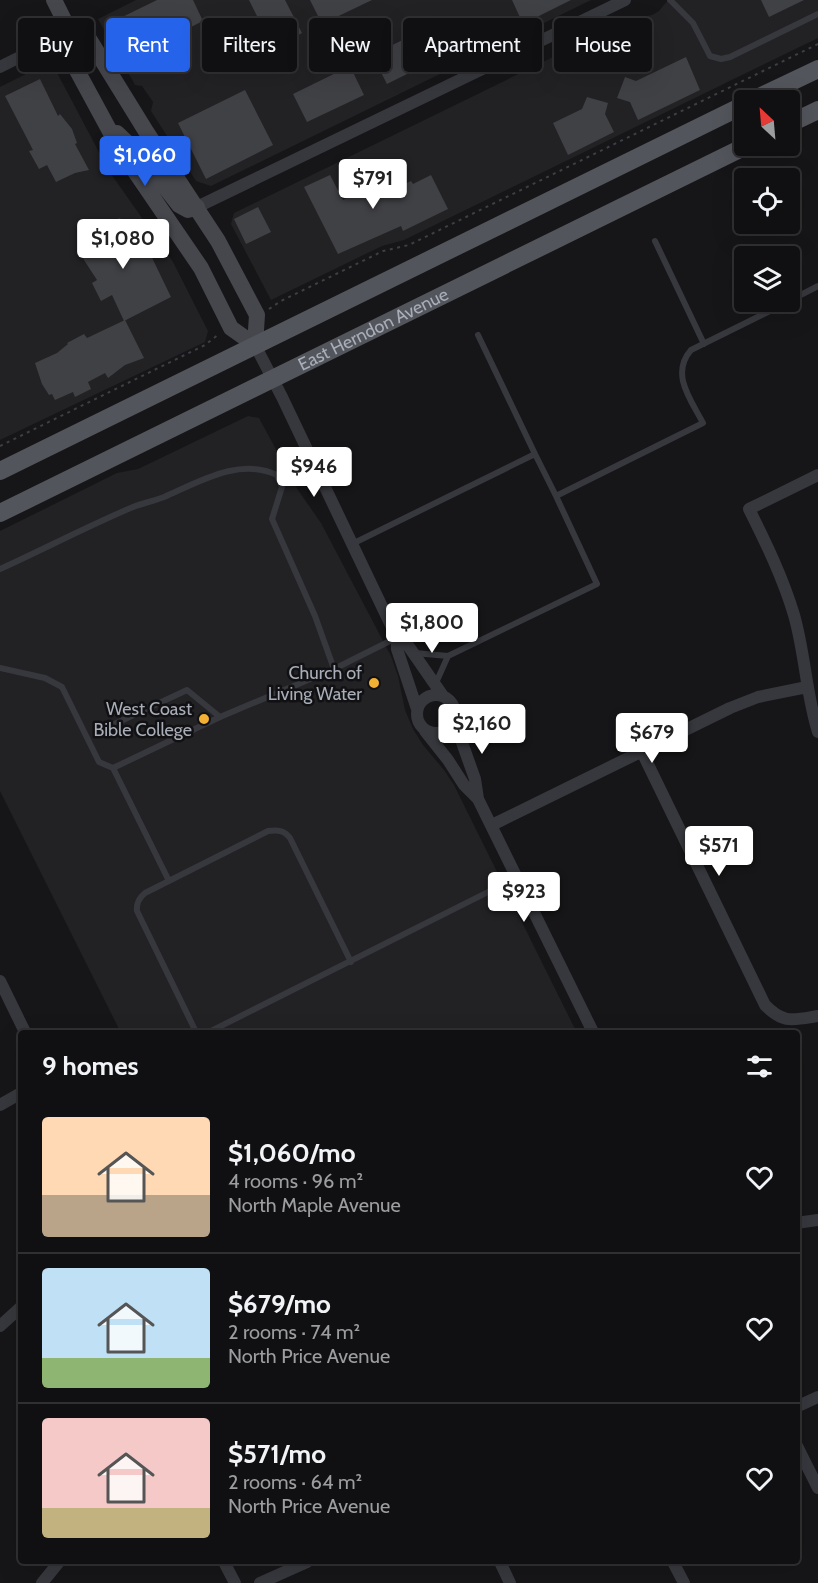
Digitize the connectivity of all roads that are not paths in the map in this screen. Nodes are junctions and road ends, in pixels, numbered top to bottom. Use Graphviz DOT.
graph roads {
  1 [pos="54,0"];
  2 [pos="625,0"];
  3 [pos="670,0"];
  4 [pos="818,14"];
  5 [pos="63,18"];
  6 [pos="94,47"];
  7 [pos="18,58"];
  8 [pos="0,67"];
  9 [pos="818,69"];
  10 [pos="79,72"];
  11 [pos="774,90"];
  12 [pos="734,110"];
  13 [pos="818,110"];
  14 [pos="800,119"];
  15 [pos="104,120"];
  16 [pos="734,152"];
  17 [pos="197,207"];
  18 [pos="655,240"];
  19 [pos="818,286"];
  20 [pos="800,295"];
  21 [pos="767,312"];
  22 [pos="478,334"];
  23 [pos="704,344"];
  24 [pos="255,345"];
  25 [pos="272,377"];
  26 [pos="535,454"];
  27 [pos="312,459"];
  28 [pos="0,471"];
  29 [pos="277,475"];
  30 [pos="818,475"];
  31 [pos="556,496"];
  32 [pos="0,513"];
  33 [pos="352,544"];
  34 [pos="0,570"];
  35 [pos="397,638"];
  36 [pos="412,653"];
  37 [pos="448,656"];
  38 [pos="0,668"];
  39 [pos="334,669"];
  40 [pos="435,685"];
  41 [pos="807,687"];
  42 [pos="443,696"];
  43 [pos="417,709"];
  44 [pos="220,717"];
  45 [pos="454,720"];
  46 [pos="106,728"];
  47 [pos="425,731"];
  48 [pos="818,732"];
  49 [pos="642,752"];
  50 [pos="113,768"];
  51 [pos="478,799"];
  52 [pos="492,825"];
  53 [pos="518,877"];
  54 [pos="169,881"];
  55 [pos="351,962"];
  56 [pos="0,981"];
  57 [pos="818,1017"];
  58 [pos="24,1030"];
  59 [pos="195,1030"];
  60 [pos="213,1030"];
  61 [pos="592,1030"];
  62 [pos="18,1095"];
  63 [pos="0,1106"];
  64 [pos="818,1220"];
  65 [pos="800,1222"];
  66 [pos="18,1310"];
  67 [pos="0,1326"];
  68 [pos="818,1396"];
  69 [pos="800,1405"];
  70 [pos="800,1452"];
  71 [pos="818,1488"];
  72 [pos="57,1564"];
  73 [pos="225,1564"];
  74 [pos="303,1564"];
  75 [pos="501,1564"];
  76 [pos="674,1564"];
  77 [pos="42,1583"];
  78 [pos="235,1583"];
  79 [pos="260,1583"];
  80 [pos="510,1583"];
  81 [pos="684,1583"];
  1 -- 5 [label="street"];
  2 -- 17 [label="street"];
  3 -- 4 [label="lane"];
  6 -- 17 [label="street"];
  7 -- 8 [label="street"];
  9 -- 11 [label="main road"];
  10 -- 15 [label="street"];
  12 -- 24 [label="main road, East Herndon Avenue"];
  13 -- 14 [label="main road"];
  15 -- 17 [label="street"];
  15 -- 24 [label="street"];
  16 -- 25 [label="main road, East Herndon Avenue"];
  17 -- 24 [label="street"];
  18 -- 23 [label="lane"];
  19 -- 20 [label="lane"];
  21 -- 23 [label="lane"];
  22 -- 26 [label="lane"];
  23 -- 31 [label="lane"];
  24 -- 25 [label="street"];
  24 -- 28 [label="main road, East Herndon Avenue"];
  25 -- 27 [label="street"];
  25 -- 32 [label="main road, East Herndon Avenue"];
  26 -- 31 [label="lane"];
  26 -- 33 [label="lane"];
  27 -- 29 [label="lane"];
  27 -- 33 [label="street"];
  29 -- 34 [label="lane"];
  29 -- 39 [label="lane"];
  30 -- 41 [label="street"];
  31 -- 37 [label="lane"];
  33 -- 35 [label="street"];
  35 -- 36 [label="street"];
  35 -- 39 [label="lane"];
  35 -- 43 [label="street"];
  36 -- 37 [label="lane"];
  36 -- 40 [label="street"];
  37 -- 40 [label="lane"];
  38 -- 50 [label="lane"];
  39 -- 44 [label="lane"];
  40 -- 42 [label="street"];
  41 -- 48 [label="street"];
  41 -- 49 [label="street"];
  42 -- 43 [label="street"];
  42 -- 45 [label="street"];
  43 -- 47 [label="street"];
  44 -- 46 [label="lane"];
  44 -- 50 [label="lane"];
  45 -- 47 [label="street"];
  45 -- 51 [label="street"];
  47 -- 51 [label="street"];
  49 -- 52 [label="street"];
  49 -- 57 [label="street"];
  50 -- 54 [label="lane"];
  51 -- 52 [label="street"];
  52 -- 53 [label="street"];
  53 -- 55 [label="lane"];
  53 -- 61 [label="street"];
  54 -- 55 [label="lane"];
  54 -- 59 [label="lane"];
  55 -- 60 [label="lane"];
  56 -- 58 [label="street"];
  62 -- 63 [label="street"];
  64 -- 65 [label="street"];
  66 -- 67 [label="street"];
  68 -- 69 [label="street"];
  70 -- 71 [label="street"];
  72 -- 77 [label="street"];
  73 -- 78 [label="street"];
  74 -- 79 [label="street"];
  75 -- 80 [label="street"];
  76 -- 81 [label="street"];
}
